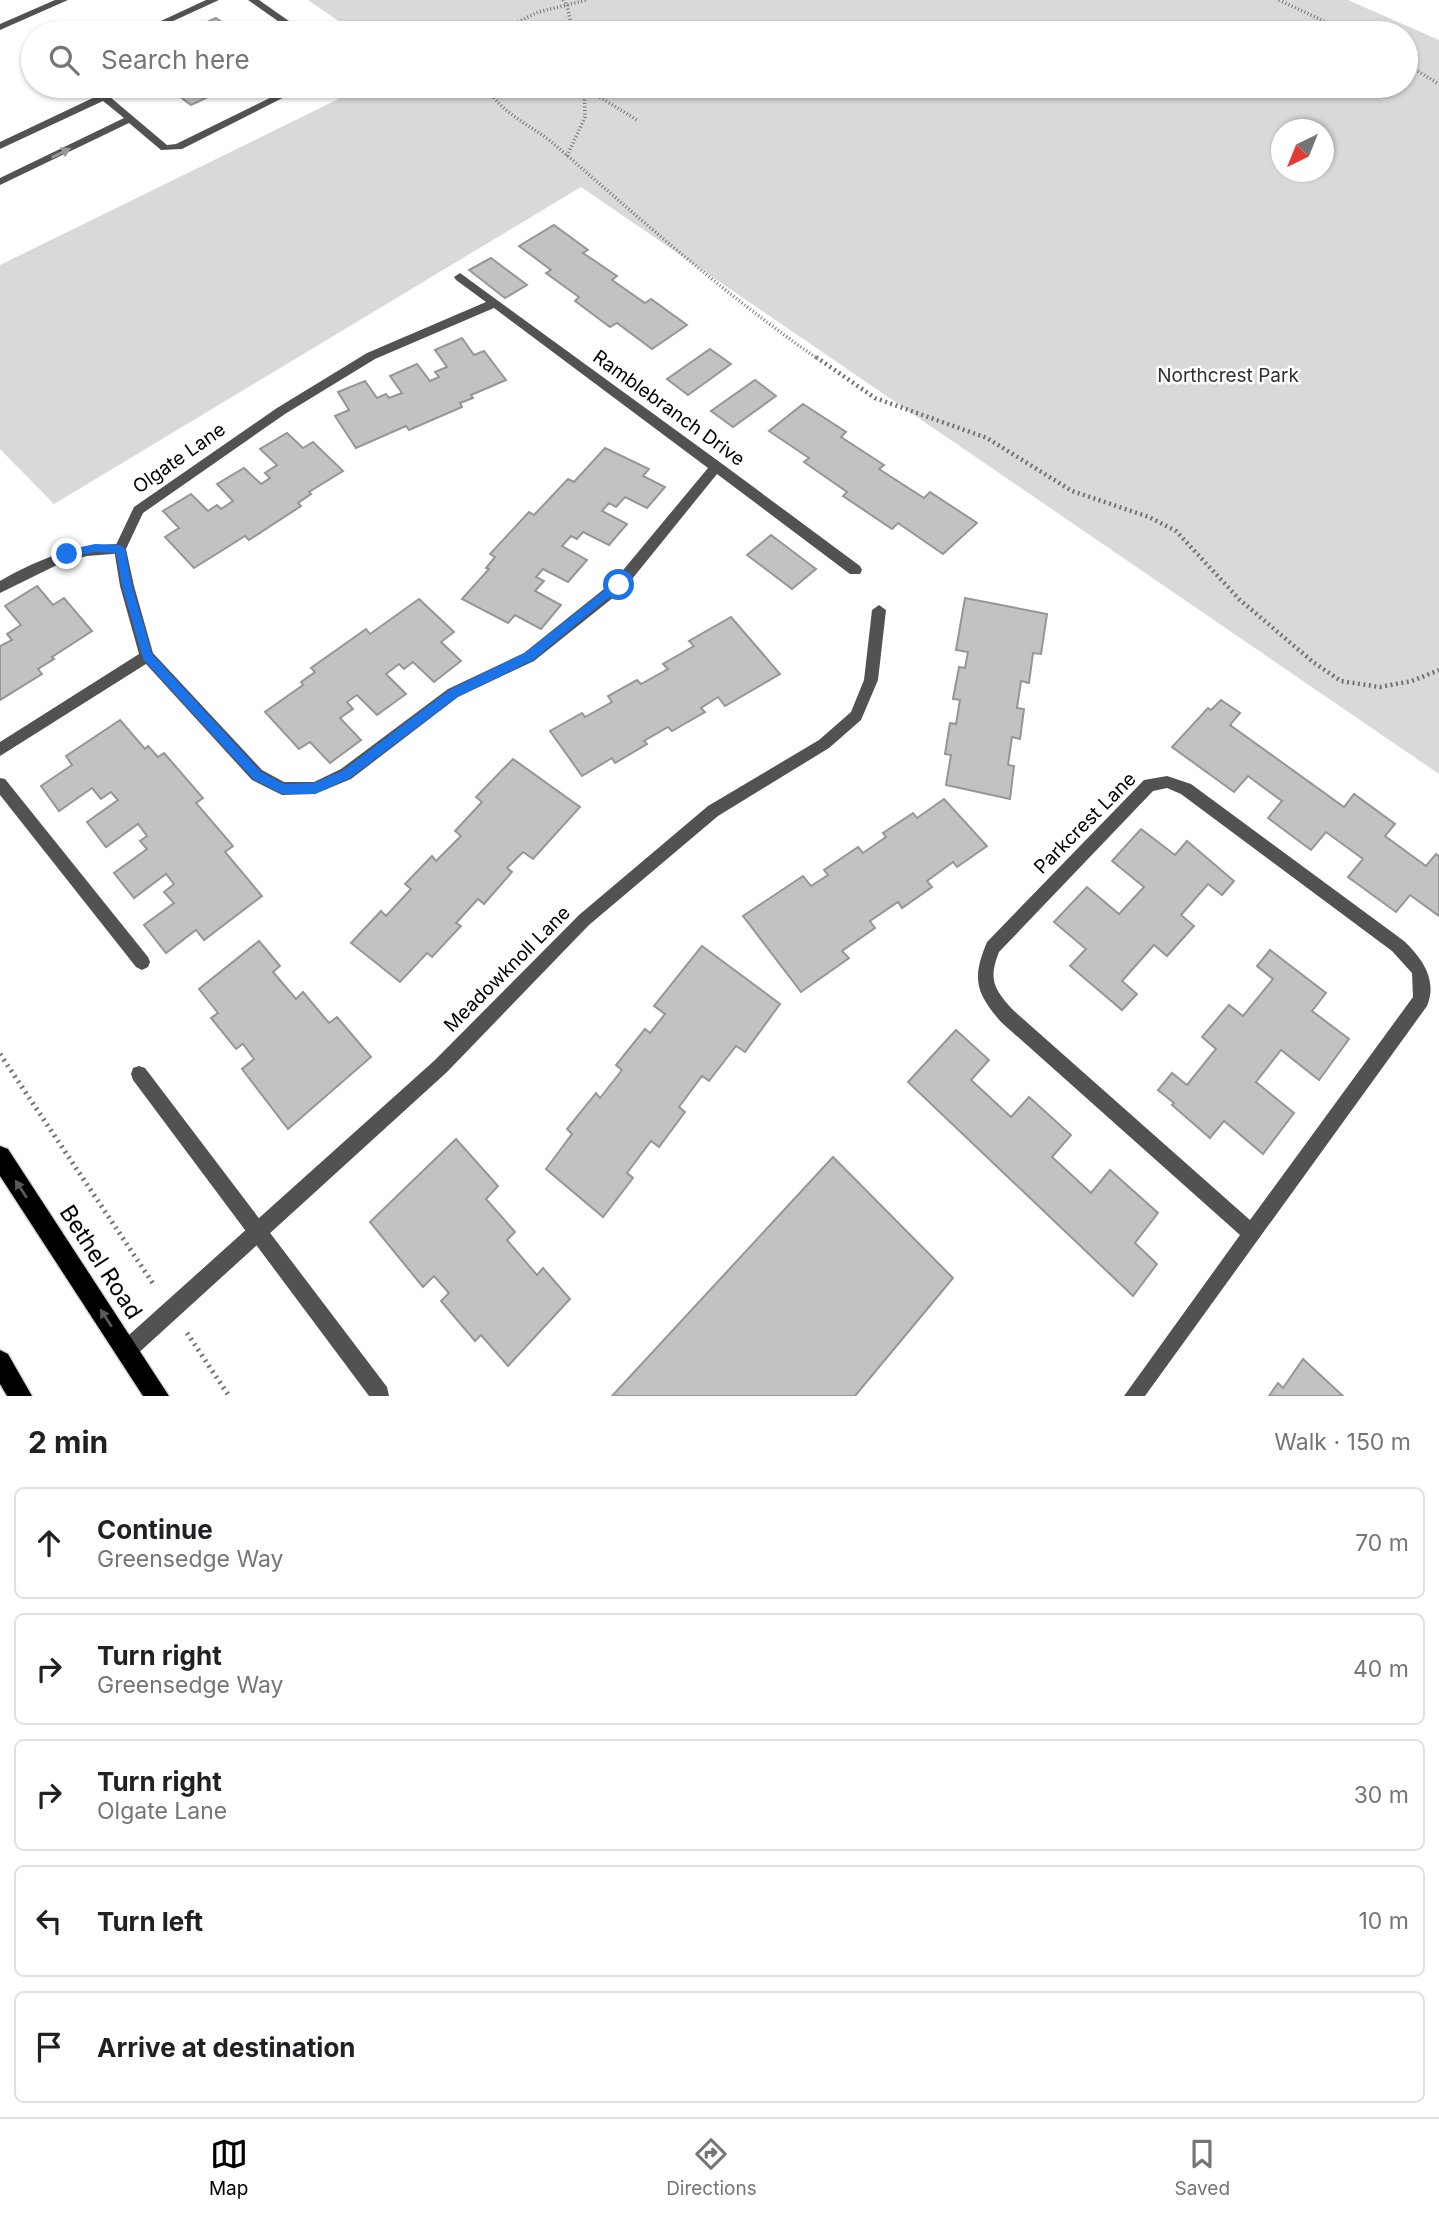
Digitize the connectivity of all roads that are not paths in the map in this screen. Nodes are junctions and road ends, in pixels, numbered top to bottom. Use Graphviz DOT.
graph roads {
  1 [pos="63,0"];
  2 [pos="214,0"];
  3 [pos="253,0"];
  4 [pos="167,21"];
  5 [pos="284,21"];
  6 [pos="0,27"];
  7 [pos="102,98"];
  8 [pos="105,98"];
  9 [pos="276,98"];
  10 [pos="130,119"];
  11 [pos="0,146"];
  12 [pos="0,182"];
  13 [pos="460,277"];
  14 [pos="494,303"];
  15 [pos="717,466"];
  16 [pos="120,549"];
  17 [pos="855,570"];
  18 [pos="0,588"];
  19 [pos="879,610"];
  20 [pos="147,656"];
  21 [pos="0,750"];
  22 [pos="0,784"];
  23 [pos="142,962"];
  24 [pos="139,1074"];
  25 [pos="0,1157"];
  26 [pos="260,1232"];
  27 [pos="1251,1233"];
  28 [pos="127,1350"];
  29 [pos="0,1362"];
  30 [pos="20,1396"];
  31 [pos="157,1396"];
  32 [pos="378,1396"];
  33 [pos="1133,1396"];
  1 -- 6 [label="street"];
  2 -- 4 [label="street"];
  3 -- 5 [label="street"];
  7 -- 11 [label="street"];
  8 -- 10 [label="street"];
  9 -- 10 [label="street"];
  12 -- 10 [label="street, one-way"];
  13 -- 14 [label="street, Ramblebranch Drive"];
  14 -- 15 [label="street, Ramblebranch Drive"];
  14 -- 16 [label="street, Olgate Lane"];
  15 -- 17 [label="street, Ramblebranch Drive"];
  15 -- 20 [label="street"];
  16 -- 18 [label="street"];
  16 -- 20 [label="street"];
  19 -- 26 [label="street, Meadowknoll Lane"];
  20 -- 21 [label="street"];
  22 -- 23 [label="street"];
  24 -- 26 [label="street"];
  28 -- 25 [label="main road, Bethel Road, one-way"];
  26 -- 28 [label="street, Meadowknoll Lane"];
  26 -- 32 [label="street"];
  27 -- 27 [label="street, Parkcrest Lane"];
  27 -- 33 [label="street, Parkcrest Lane"];
  28 -- 31 [label="main road, Bethel Road"];
  29 -- 30 [label="main road"];
}
